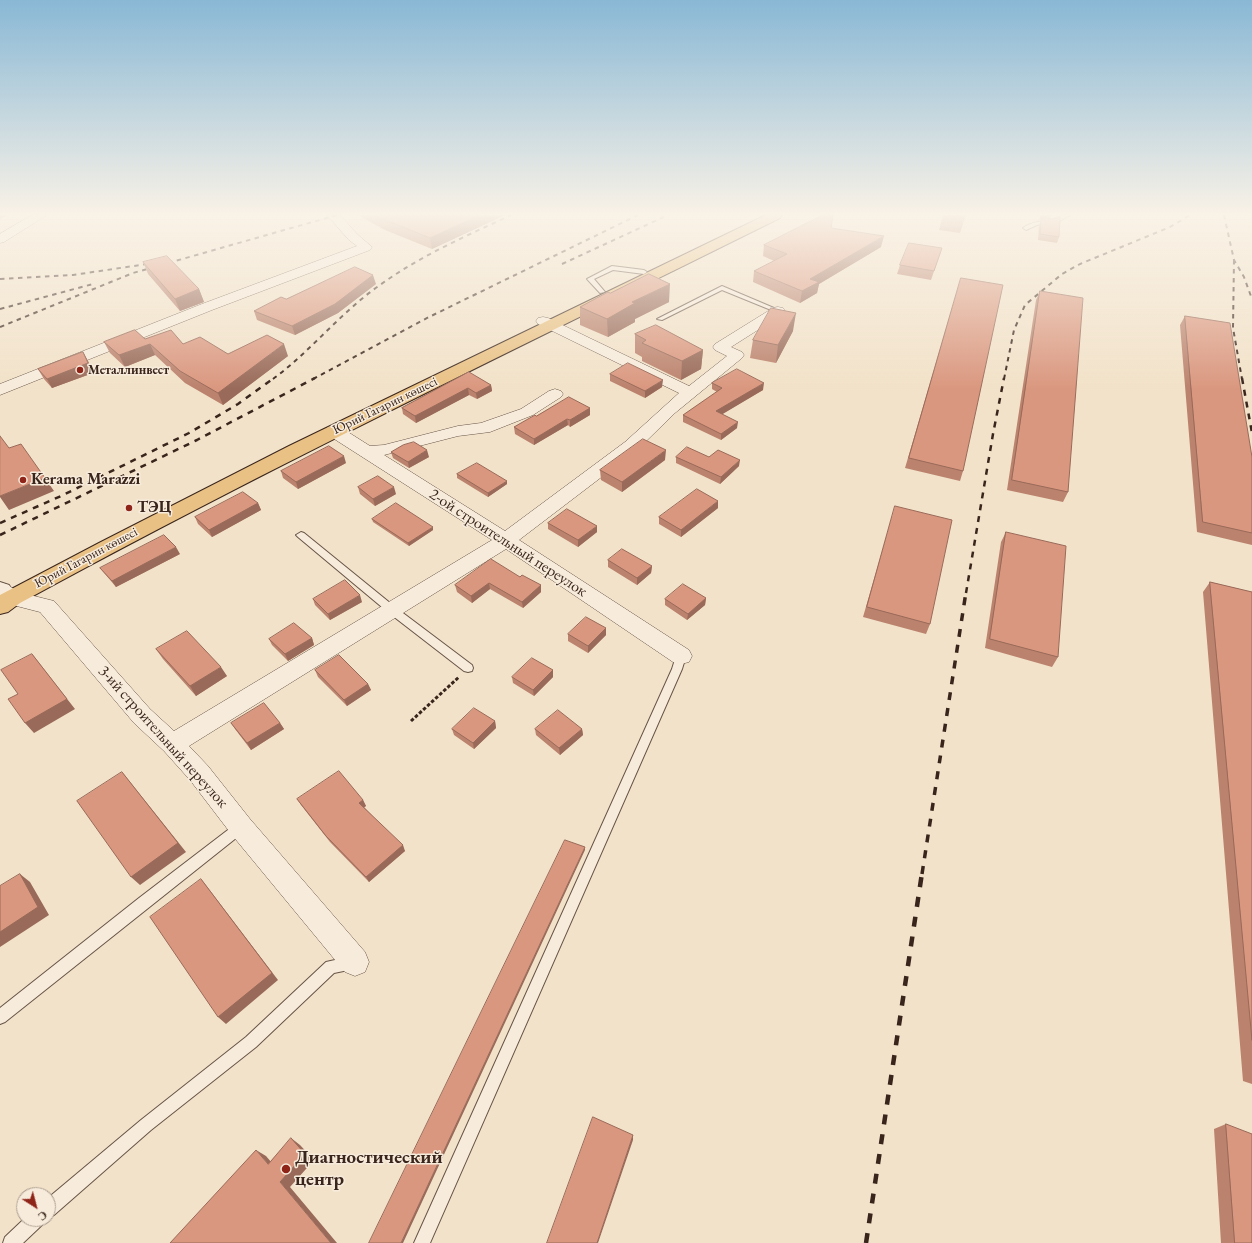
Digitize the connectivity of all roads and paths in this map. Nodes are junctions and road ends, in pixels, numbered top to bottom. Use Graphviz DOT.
graph roads {
  1 [pos="297,273"];
  2 [pos="642,273"];
  3 [pos="653,273"];
  4 [pos="778,311"];
  5 [pos="660,319"];
  6 [pos="547,323"];
  7 [pos="0,390"];
  8 [pos="689,392"];
  9 [pos="555,394"];
  10 [pos="334,431"];
  11 [pos="366,452"];
  12 [pos="301,535"];
  13 [pos="506,540"];
  14 [pos="2,595"];
  15 [pos="392,610"];
  16 [pos="681,656"];
  17 [pos="468,668"];
  18 [pos="412,721"];
  19 [pos="172,744"];
  20 [pos="241,827"];
  21 [pos="355,962"];
  22 [pos="0,1017"];
  23 [pos="56,1202"];
  24 [pos="27,1227"];
  25 [pos="10,1243"];
  26 [pos="422,1243"];
  1 -- 7 [label="street"];
  2 -- 6 [label="main road, Юрий Гагарин көшесі"];
  3 -- 6 [label="main road, Юрий Гагарин көшесі"];
  4 -- 5 [label="lane"];
  4 -- 8 [label="street"];
  6 -- 8 [label="street"];
  6 -- 10 [label="main road, Юрий Гагарин көшесі"];
  6 -- 14 [label="main road, Юрий Гагарин көшесі"];
  8 -- 13 [label="street"];
  9 -- 11 [label="street"];
  10 -- 11 [label="street, 2-ой строительный переулок"];
  10 -- 14 [label="main road, Юрий Гагарин көшесі"];
  11 -- 13 [label="street, 2-ой строительный переулок"];
  12 -- 15 [label="lane"];
  13 -- 15 [label="street"];
  13 -- 16 [label="street, 2-ой строительный переулок"];
  14 -- 19 [label="street, 3-ий строительный переулок"];
  15 -- 17 [label="lane"];
  15 -- 19 [label="street"];
  16 -- 26 [label="lane"];
  17 -- 18 [label="path"];
  19 -- 20 [label="street, 3-ий строительный переулок"];
  20 -- 21 [label="street, 3-ий строительный переулок"];
  20 -- 22 [label="lane"];
  21 -- 23 [label="lane"];
  24 -- 25 [label="lane"];
}
